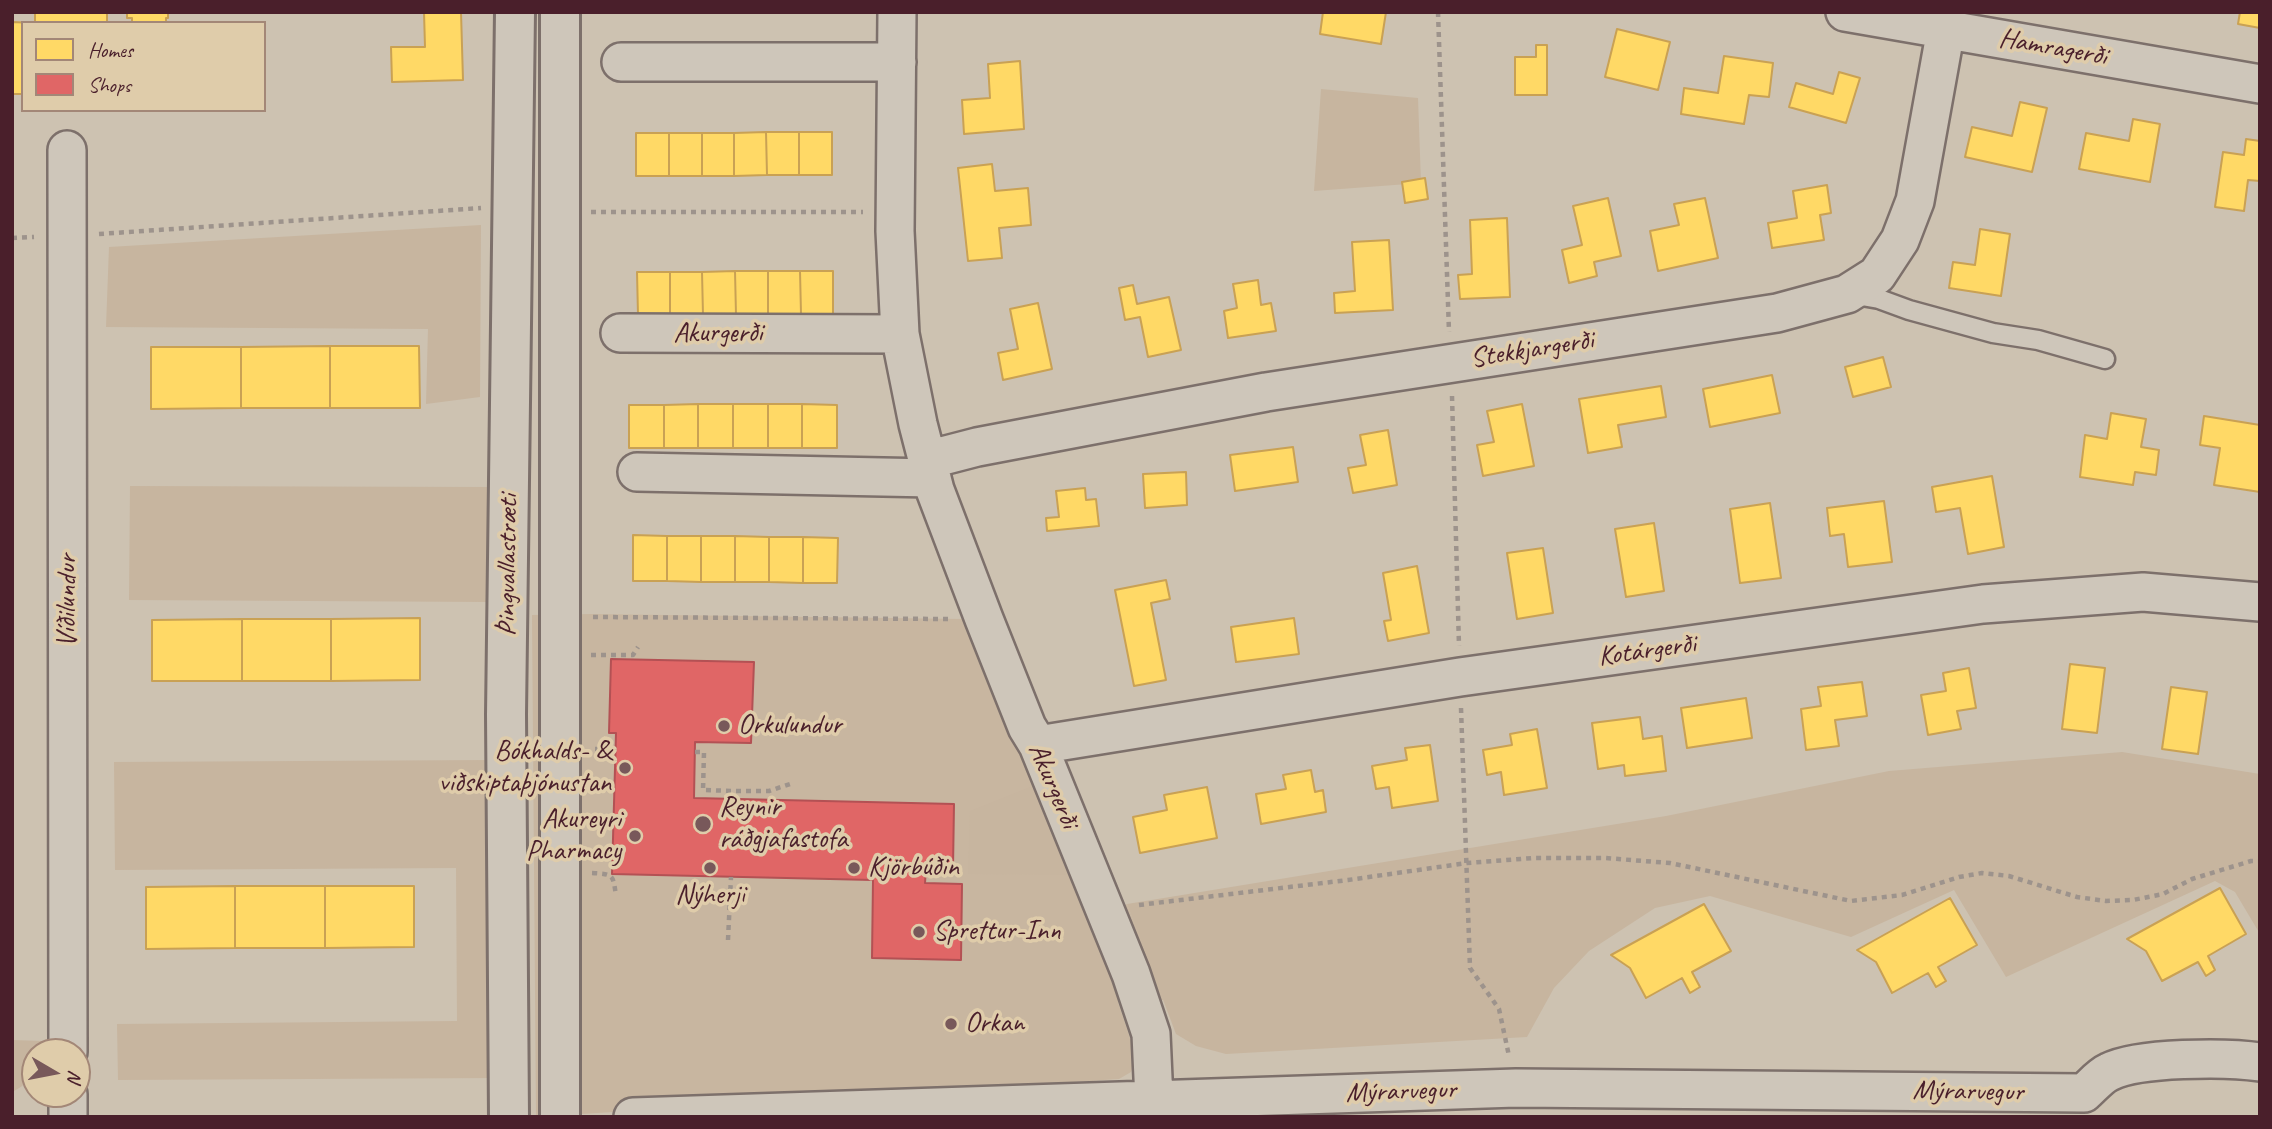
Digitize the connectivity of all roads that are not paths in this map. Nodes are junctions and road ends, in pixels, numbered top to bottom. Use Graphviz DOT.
graph roads {
  1 [pos="515,12"];
  2 [pos="560,12"];
  3 [pos="897,12"];
  4 [pos="1845,12"];
  5 [pos="1946,29"];
  6 [pos="621,62"];
  7 [pos="897,62"];
  8 [pos="2260,84"];
  9 [pos="67,150"];
  10 [pos="1847,294"];
  11 [pos="620,333"];
  12 [pos="900,334"];
  13 [pos="2105,359"];
  14 [pos="929,469"];
  15 [pos="637,472"];
  16 [pos="2260,602"];
  17 [pos="1038,745"];
  18 [pos="68,1038"];
  19 [pos="2260,1062"];
  20 [pos="1476,1103"];
  21 [pos="1168,1105"];
  22 [pos="2089,1105"];
  23 [pos="846,1113"];
  24 [pos="509,1117"];
  25 [pos="560,1117"];
  26 [pos="633,1117"];
  1 -- 24 [label="main road, Þingvallastræti"];
  2 -- 25 [label="main road, Þingvallastræti"];
  3 -- 7 [label="street, Akurgerði"];
  4 -- 5 [label="street, Hamragerði"];
  5 -- 8 [label="street, Hamragerði"];
  5 -- 10 [label="street, Stekkjargerði"];
  6 -- 7 [label="street"];
  7 -- 12 [label="street, Akurgerði"];
  9 -- 18 [label="street, Víðilundur"];
  10 -- 13 [label="lane"];
  10 -- 14 [label="street, Stekkjargerði"];
  11 -- 12 [label="street, Akurgerði"];
  12 -- 14 [label="street, Akurgerði"];
  14 -- 15 [label="street"];
  14 -- 17 [label="street, Akurgerði"];
  16 -- 17 [label="street, Kotárgerði"];
  17 -- 21 [label="street, Akurgerði"];
  19 -- 22 [label="street"];
  20 -- 21 [label="street, Mýrarvegur"];
  20 -- 22 [label="street, Mýrarvegur"];
  21 -- 23 [label="street, Mýrarvegur"];
  23 -- 26 [label="street, Mýrarvegur"];
}
